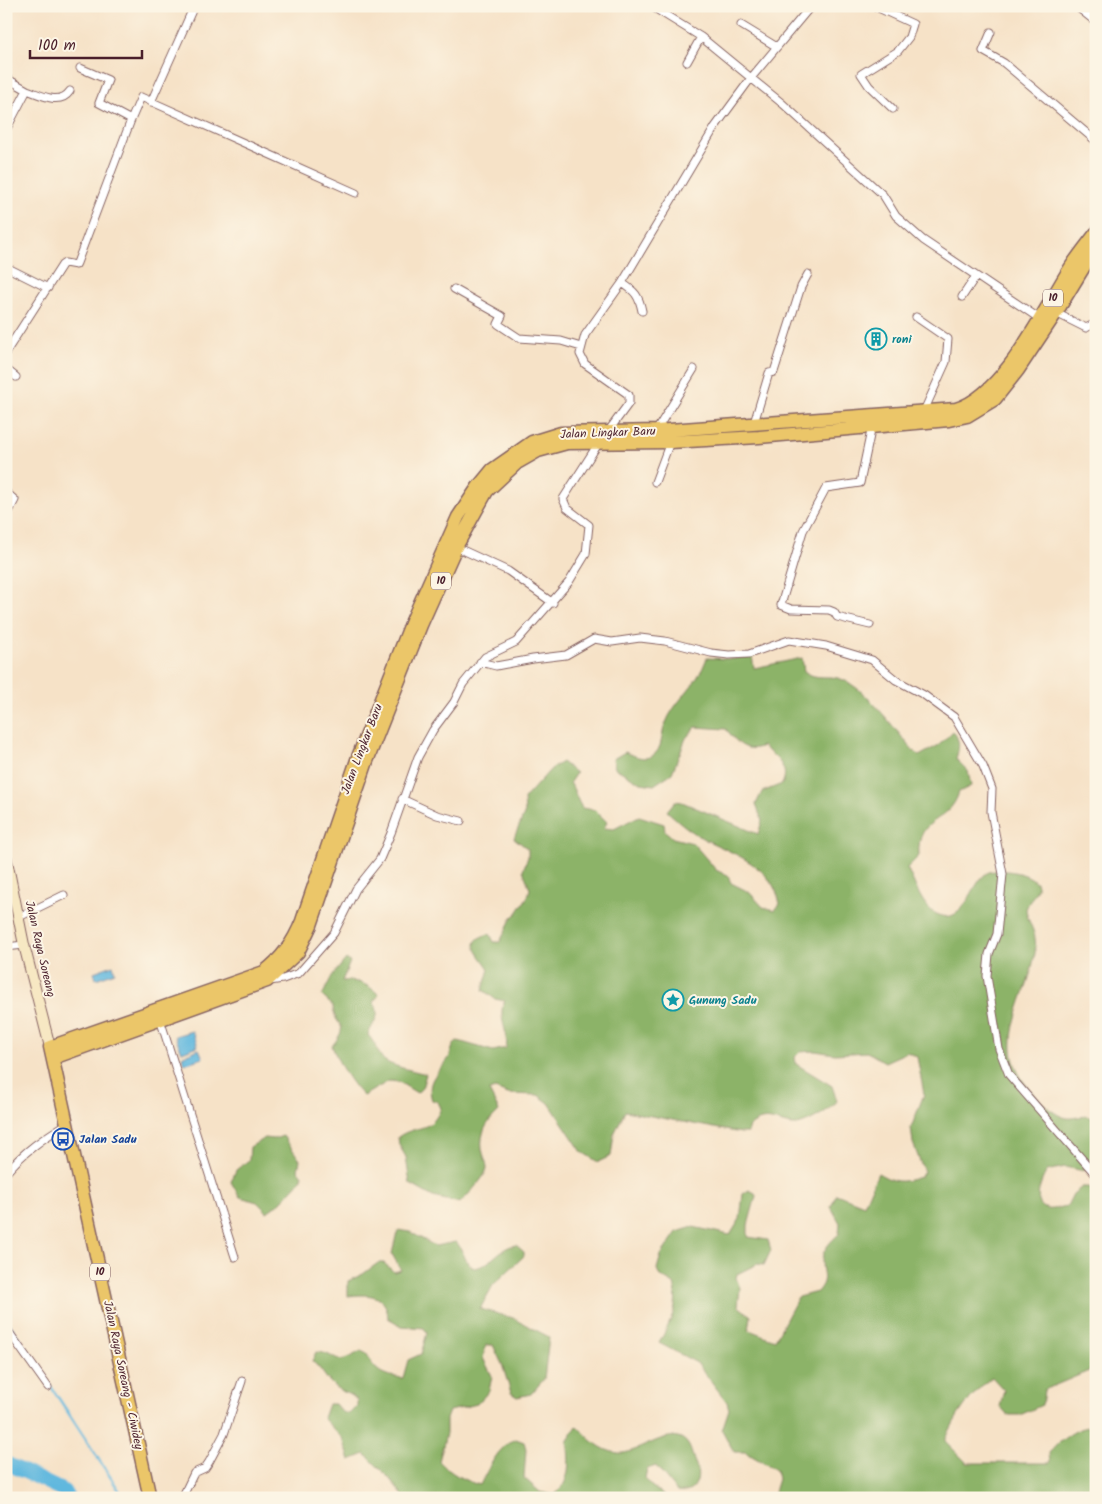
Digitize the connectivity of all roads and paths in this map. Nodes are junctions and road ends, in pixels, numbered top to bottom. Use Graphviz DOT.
graph roads {
  1 [pos="194,6"];
  2 [pos="651,6"];
  3 [pos="811,6"];
  4 [pos="874,6"];
  5 [pos="1076,6"];
  6 [pos="1096,22"];
  7 [pos="741,25"];
  8 [pos="991,32"];
  9 [pos="702,37"];
  10 [pos="777,47"];
  11 [pos="687,62"];
  12 [pos="80,68"];
  13 [pos="6,78"];
  14 [pos="751,78"];
  15 [pos="27,90"];
  16 [pos="70,90"];
  17 [pos="151,102"];
  18 [pos="893,108"];
  19 [pos="131,120"];
  20 [pos="6,130"];
  21 [pos="1096,141"];
  22 [pos="356,193"];
  23 [pos="1096,233"];
  24 [pos="1096,247"];
  25 [pos="6,267"];
  26 [pos="808,274"];
  27 [pos="976,276"];
  28 [pos="622,283"];
  29 [pos="48,288"];
  30 [pos="454,289"];
  31 [pos="962,297"];
  32 [pos="642,311"];
  33 [pos="1048,314"];
  34 [pos="916,317"];
  35 [pos="1096,323"];
  36 [pos="581,347"];
  37 [pos="6,352"];
  38 [pos="6,369"];
  39 [pos="694,369"];
  40 [pos="16,377"];
  41 [pos="924,412"];
  42 [pos="754,423"];
  43 [pos="872,426"];
  44 [pos="656,431"];
  45 [pos="608,432"];
  46 [pos="599,442"];
  47 [pos="670,442"];
  48 [pos="655,482"];
  49 [pos="6,492"];
  50 [pos="6,517"];
  51 [pos="456,547"];
  52 [pos="553,603"];
  53 [pos="870,625"];
  54 [pos="480,662"];
  55 [pos="402,798"];
  56 [pos="461,821"];
  57 [pos="6,856"];
  58 [pos="64,894"];
  59 [pos="19,917"];
  60 [pos="24,945"];
  61 [pos="6,947"];
  62 [pos="267,981"];
  63 [pos="160,1019"];
  64 [pos="52,1052"];
  65 [pos="68,1123"];
  66 [pos="7,1170"];
  67 [pos="1096,1175"];
  68 [pos="235,1257"];
  69 [pos="6,1328"];
  70 [pos="242,1382"];
  71 [pos="48,1387"];
  72 [pos="150,1498"];
  73 [pos="182,1498"];
  1 -- 17 [label="street"];
  2 -- 9 [label="street"];
  3 -- 10 [label="street"];
  4 -- 18 [label="street"];
  5 -- 6 [label="street"];
  7 -- 10 [label="street"];
  8 -- 21 [label="street"];
  9 -- 11 [label="street"];
  9 -- 14 [label="street"];
  10 -- 14 [label="street"];
  12 -- 19 [label="street"];
  13 -- 15 [label="street"];
  14 -- 27 [label="street"];
  14 -- 28 [label="street"];
  15 -- 16 [label="street"];
  15 -- 20 [label="street"];
  17 -- 19 [label="street"];
  17 -- 22 [label="street"];
  19 -- 29 [label="street"];
  23 -- 33 [label="highway, Jalan Lingkar Baru / 10"];
  24 -- 33 [label="highway, Jalan Lingkar Baru / 10"];
  25 -- 29 [label="street"];
  26 -- 42 [label="street"];
  27 -- 31 [label="street"];
  27 -- 33 [label="street"];
  28 -- 32 [label="street"];
  28 -- 36 [label="street"];
  29 -- 37 [label="street"];
  30 -- 36 [label="street"];
  33 -- 35 [label="street"];
  33 -- 41 [label="highway, Jalan Lingkar Baru / 10"];
  33 -- 43 [label="highway, Jalan Lingkar Baru / 10"];
  34 -- 41 [label="street"];
  36 -- 45 [label="street"];
  38 -- 40 [label="street"];
  39 -- 44 [label="street"];
  41 -- 42 [label="highway, Jalan Lingkar Baru / 10"];
  42 -- 44 [label="highway, Jalan Lingkar Baru / 10"];
  43 -- 47 [label="highway, Jalan Lingkar Baru / 10"];
  43 -- 53 [label="street"];
  44 -- 45 [label="highway, Jalan Lingkar Baru / 10"];
  45 -- 46 [label="street"];
  45 -- 64 [label="highway, Jalan Lingkar Baru / 10"];
  46 -- 47 [label="highway, Jalan Lingkar Baru / 10"];
  46 -- 51 [label="highway, Jalan Lingkar Baru / 10"];
  46 -- 52 [label="street"];
  47 -- 48 [label="street"];
  49 -- 50 [label="street"];
  51 -- 52 [label="street"];
  51 -- 62 [label="highway, Jalan Lingkar Baru / 10"];
  52 -- 54 [label="street"];
  54 -- 55 [label="street"];
  54 -- 67 [label="street"];
  55 -- 56 [label="street"];
  55 -- 62 [label="street"];
  57 -- 59 [label="main road, Jalan Raya Soreang"];
  58 -- 59 [label="street"];
  59 -- 60 [label="main road, Jalan Raya Soreang"];
  60 -- 61 [label="street"];
  60 -- 64 [label="main road, Jalan Raya Soreang"];
  62 -- 63 [label="highway, Jalan Lingkar Baru / 10"];
  63 -- 64 [label="highway, Jalan Lingkar Baru / 10"];
  63 -- 68 [label="street"];
  64 -- 65 [label="highway, Jalan Raya Soreang - Ciwidey / 10"];
  65 -- 66 [label="street"];
  65 -- 72 [label="highway, Jalan Raya Soreang - Ciwidey / 10"];
  69 -- 71 [label="street"];
  70 -- 73 [label="street"];
}
